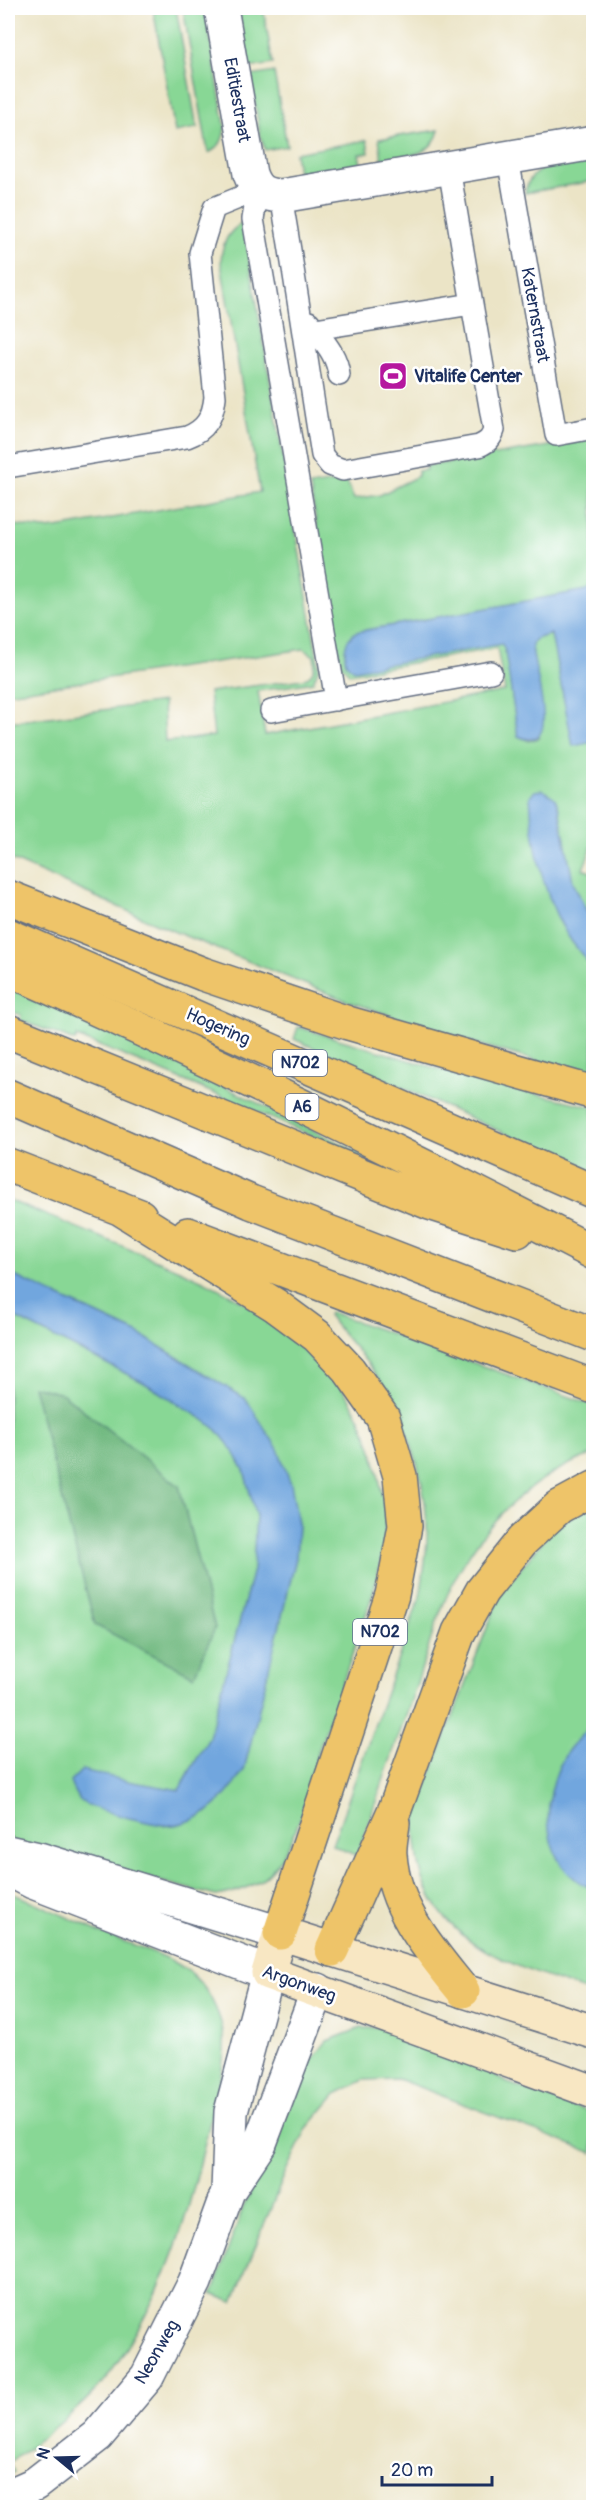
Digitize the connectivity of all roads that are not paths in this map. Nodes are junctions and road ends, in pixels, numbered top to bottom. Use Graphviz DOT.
graph roads {
  1 [pos="221,8"];
  2 [pos="594,143"];
  3 [pos="508,158"];
  4 [pos="449,168"];
  5 [pos="270,193"];
  6 [pos="300,303"];
  7 [pos="472,304"];
  8 [pos="315,329"];
  9 [pos="339,375"];
  10 [pos="594,429"];
  11 [pos="8,467"];
  12 [pos="491,672"];
  13 [pos="336,700"];
  14 [pos="271,711"];
  15 [pos="8,897"];
  16 [pos="8,935"];
  17 [pos="8,969"];
  18 [pos="8,1031"];
  19 [pos="594,1093"];
  20 [pos="8,1096"];
  21 [pos="8,1165"];
  22 [pos="594,1192"];
  23 [pos="118,1207"];
  24 [pos="594,1254"];
  25 [pos="594,1335"];
  26 [pos="594,1387"];
  27 [pos="594,1488"];
  28 [pos="394,1809"];
  29 [pos="8,1852"];
  30 [pos="8,1869"];
  31 [pos="280,1933"];
  32 [pos="332,1950"];
  33 [pos="267,1972"];
  34 [pos="318,1990"];
  35 [pos="463,1991"];
  36 [pos="594,2032"];
  37 [pos="594,2092"];
  38 [pos="228,2191"];
  39 [pos="8,2496"];
  1 -- 5 [label="street, Editiestraat"];
  2 -- 3 [label="street"];
  3 -- 4 [label="street"];
  3 -- 10 [label="lane, Katernstraat"];
  4 -- 5 [label="street"];
  4 -- 7 [label="lane"];
  5 -- 6 [label="lane"];
  5 -- 11 [label="lane"];
  5 -- 13 [label="lane"];
  6 -- 7 [label="lane"];
  6 -- 8 [label="lane"];
  7 -- 8 [label="lane"];
  8 -- 9 [label="lane"];
  12 -- 13 [label="lane"];
  13 -- 14 [label="lane"];
  15 -- 19 [label="highway"];
  16 -- 22 [label="highway, Hogering / N702"];
  17 -- 24 [label="highway, A6"];
  18 -- 24 [label="highway, A6"];
  20 -- 25 [label="highway"];
  21 -- 23 [label="highway, N702"];
  23 -- 26 [label="highway, N702"];
  23 -- 31 [label="highway, N702"];
  27 -- 28 [label="highway"];
  28 -- 32 [label="highway"];
  28 -- 35 [label="highway"];
  29 -- 31 [label="street"];
  30 -- 33 [label="street, Argonweg"];
  31 -- 32 [label="main road"];
  31 -- 33 [label="main road, Neonweg"];
  32 -- 34 [label="main road, Neonweg"];
  32 -- 35 [label="main road"];
  33 -- 34 [label="main road, Argonweg"];
  33 -- 38 [label="street, Neonweg"];
  34 -- 37 [label="main road, Argonweg"];
  34 -- 38 [label="street, Neonweg"];
  35 -- 36 [label="main road"];
  38 -- 39 [label="street, Neonweg"];
}
